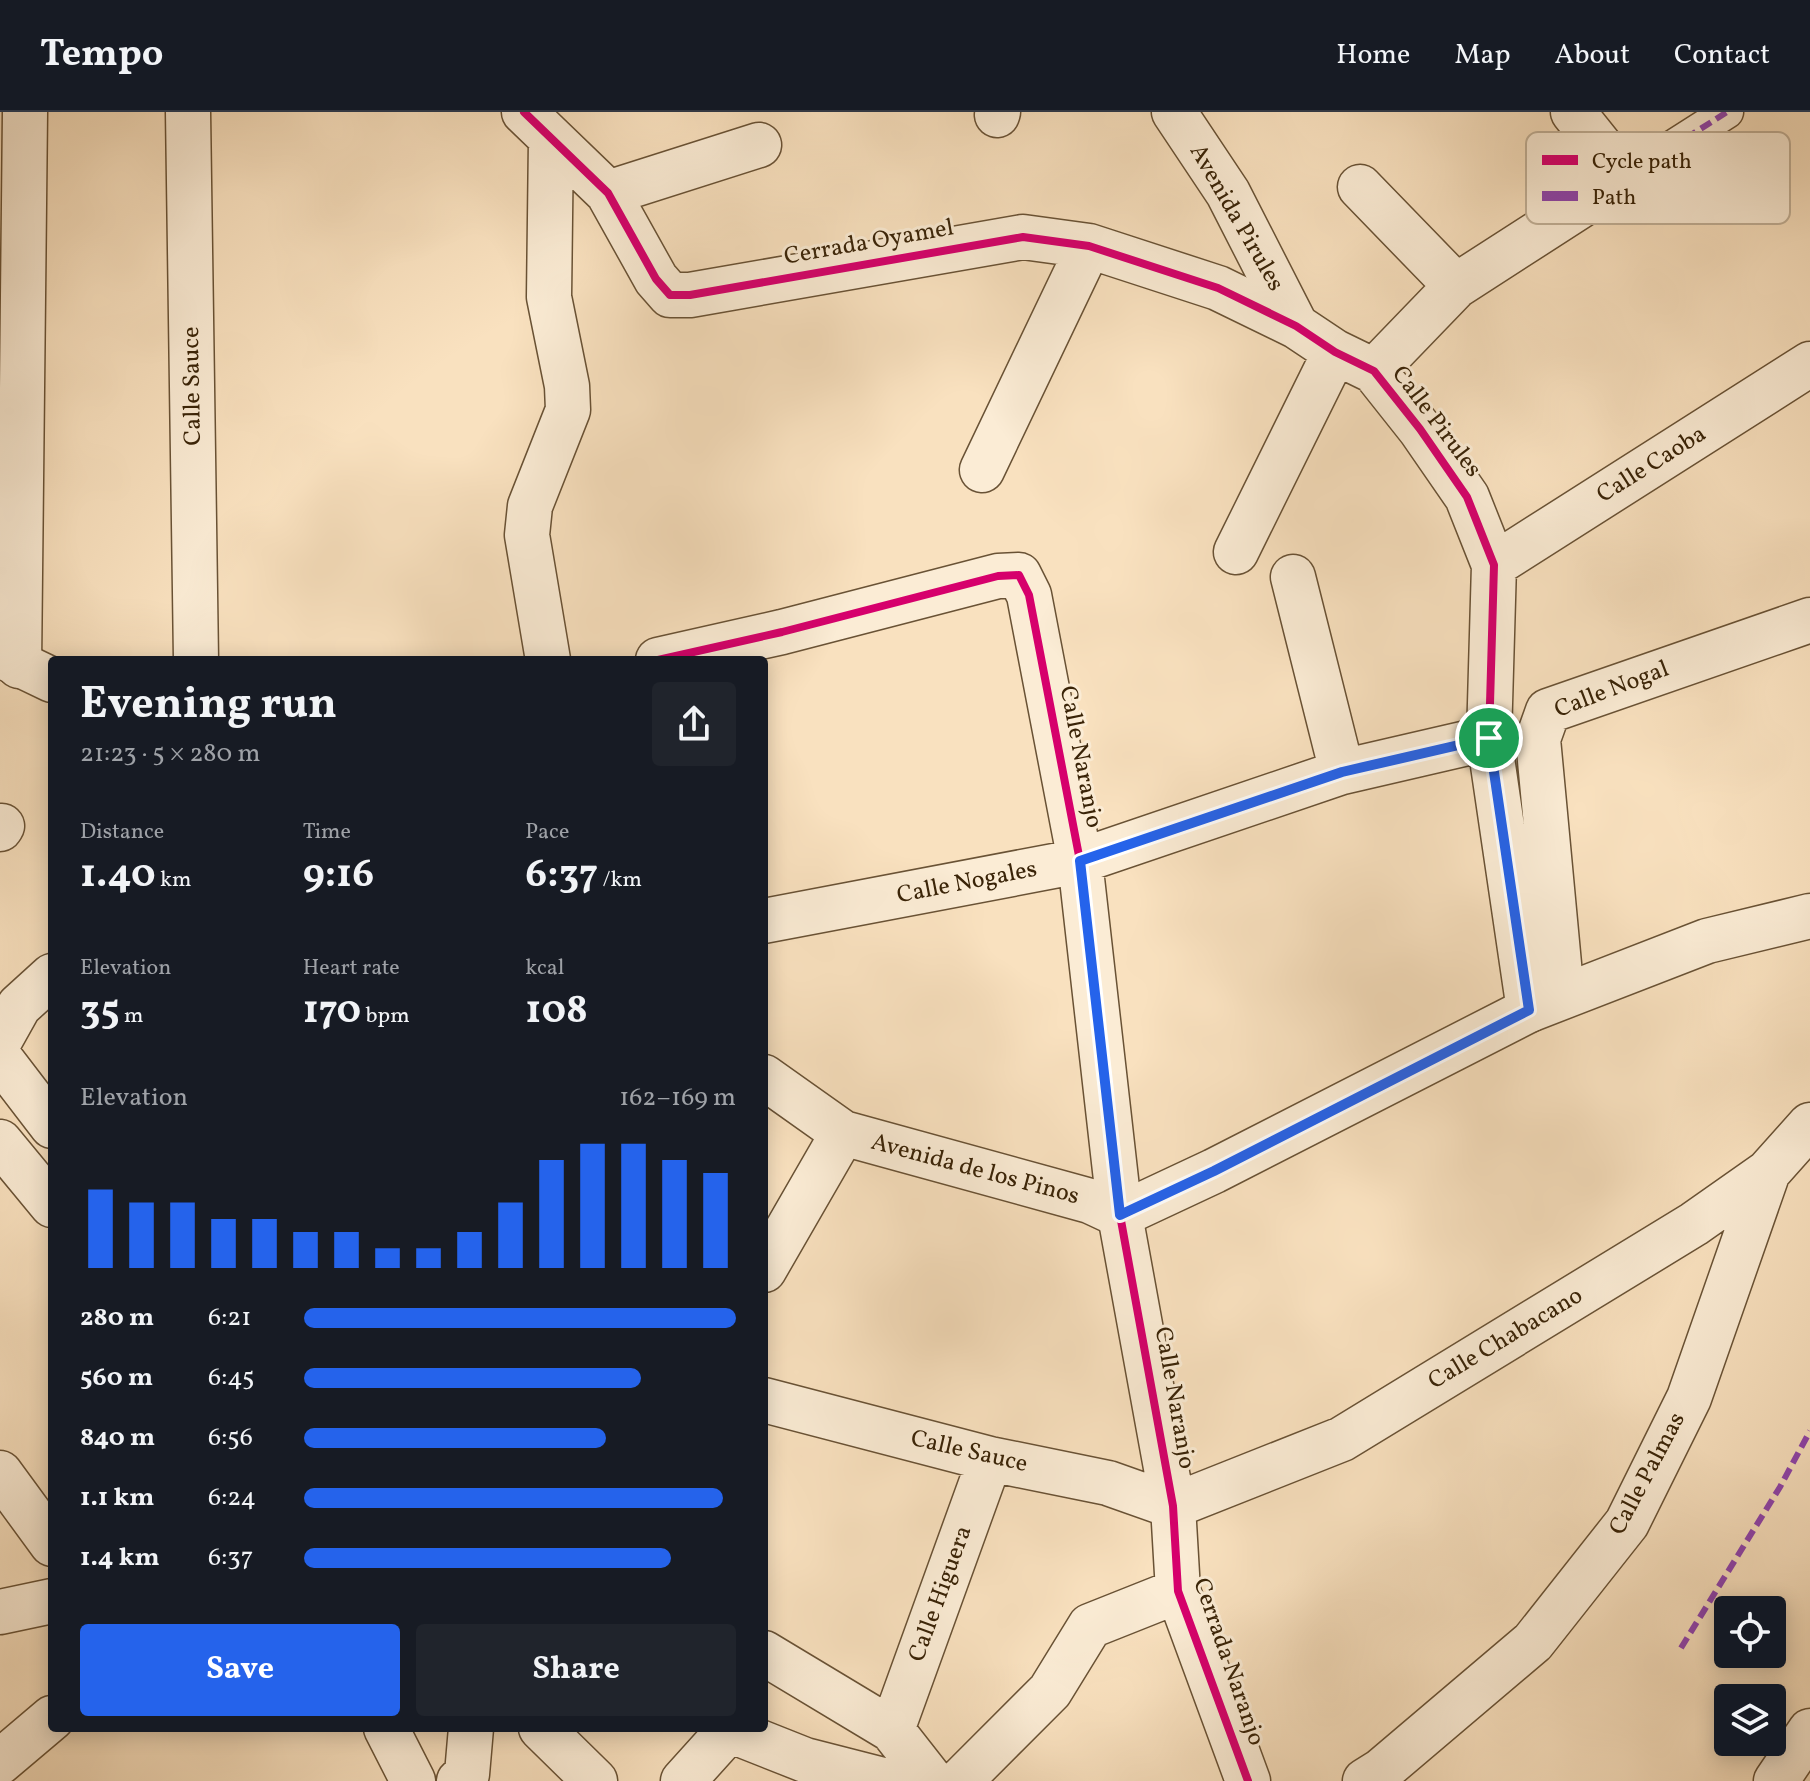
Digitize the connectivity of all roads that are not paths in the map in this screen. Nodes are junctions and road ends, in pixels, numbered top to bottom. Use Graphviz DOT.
graph roads {
  1 [pos="25,112"];
  2 [pos="188,112"];
  3 [pos="1174,112"];
  4 [pos="1573,112"];
  5 [pos="1727,112"];
  6 [pos="537,126"];
  7 [pos="1589,132"];
  8 [pos="1696,132"];
  9 [pos="759,145"];
  10 [pos="1360,187"];
  11 [pos="608,193"];
  12 [pos="1552,224"];
  13 [pos="1089,246"];
  14 [pos="1456,286"];
  15 [pos="1296,326"];
  16 [pos="1335,352"];
  17 [pos="1810,364"];
  18 [pos="1374,371"];
  19 [pos="982,470"];
  20 [pos="1236,552"];
  21 [pos="1494,565"];
  22 [pos="1293,577"];
  23 [pos="1810,620"];
  24 [pos="196,656"];
  25 [pos="547,656"];
  26 [pos="676,656"];
  27 [pos="24,667"];
  28 [pos="1489,738"];
  29 [pos="1342,772"];
  30 [pos="1080,861"];
  31 [pos="1810,916"];
  32 [pos="768,920"];
  33 [pos="48,980"];
  34 [pos="1545,1003"];
  35 [pos="0,1040"];
  36 [pos="0,1058"];
  37 [pos="768,1080"];
  38 [pos="48,1121"];
  39 [pos="1810,1125"];
  40 [pos="843,1133"];
  41 [pos="0,1142"];
  42 [pos="1768,1172"];
  43 [pos="48,1200"];
  44 [pos="1120,1215"];
  45 [pos="768,1263"];
  46 [pos="768,1401"];
  47 [pos="990,1459"];
  48 [pos="0,1473"];
  49 [pos="1173,1506"];
  50 [pos="48,1539"];
  51 [pos="1178,1591"];
  52 [pos="48,1602"];
  53 [pos="0,1612"];
  54 [pos="768,1655"];
  55 [pos="48,1721"];
  56 [pos="892,1730"];
  57 [pos="1810,1731"];
  58 [pos="388,1732"];
  59 [pos="471,1732"];
  60 [pos="545,1732"];
  61 [pos="727,1732"];
  62 [pos="734,1732"];
  63 [pos="0,1762"];
  64 [pos="413,1781"];
  65 [pos="459,1781"];
  66 [pos="595,1781"];
  67 [pos="683,1781"];
  68 [pos="887,1781"];
  69 [pos="932,1781"];
  70 [pos="960,1781"];
  71 [pos="1248,1781"];
  72 [pos="1365,1781"];
  73 [pos="1776,1781"];
  1 -- 27 [label="street"];
  2 -- 24 [label="street, Calle Sauce"];
  3 -- 15 [label="street, Avenida Pirules"];
  4 -- 7 [label="street"];
  5 -- 8 [label="street"];
  6 -- 11 [label="street, Cerrada Oyamel"];
  6 -- 25 [label="street"];
  9 -- 11 [label="street"];
  10 -- 14 [label="street"];
  11 -- 13 [label="street, Cerrada Oyamel"];
  12 -- 14 [label="street"];
  13 -- 15 [label="street, Cerrada Oyamel"];
  13 -- 19 [label="street"];
  14 -- 18 [label="street"];
  15 -- 16 [label="street, Calle Pirules"];
  16 -- 18 [label="street, Calle Pirules"];
  16 -- 20 [label="street"];
  17 -- 21 [label="street, Calle Caoba"];
  18 -- 21 [label="street, Calle Pirules"];
  21 -- 28 [label="street, Calle Pirules"];
  22 -- 29 [label="street"];
  23 -- 34 [label="street, Calle Nogal"];
  26 -- 30 [label="street, Calle Naranjo"];
  28 -- 29 [label="street, Calle Nogales"];
  28 -- 34 [label="street, Calle Pirules"];
  29 -- 30 [label="street, Calle Nogales"];
  30 -- 32 [label="street, Calle Nogales"];
  30 -- 44 [label="street, Calle Naranjo"];
  31 -- 34 [label="street"];
  33 -- 35 [label="street"];
  34 -- 44 [label="street"];
  36 -- 38 [label="street"];
  37 -- 40 [label="street, Avenida de los Pinos"];
  39 -- 42 [label="street, Calle Chabacano"];
  40 -- 44 [label="street, Avenida de los Pinos"];
  40 -- 45 [label="street"];
  41 -- 43 [label="street"];
  42 -- 49 [label="street, Calle Chabacano"];
  42 -- 72 [label="street, Calle Palmas"];
  44 -- 49 [label="street, Calle Naranjo"];
  46 -- 47 [label="street, Calle Sauce"];
  47 -- 49 [label="street, Calle Sauce"];
  47 -- 56 [label="street, Calle Higuera"];
  48 -- 50 [label="street"];
  49 -- 51 [label="street, Cerrada Naranjo"];
  51 -- 70 [label="street"];
  51 -- 71 [label="street, Cerrada Naranjo"];
  52 -- 53 [label="street"];
  54 -- 56 [label="street"];
  55 -- 63 [label="street"];
  56 -- 69 [label="street"];
  57 -- 73 [label="street"];
  58 -- 64 [label="street"];
  59 -- 65 [label="street"];
  60 -- 66 [label="street"];
  61 -- 67 [label="street"];
  62 -- 68 [label="street"];
}
